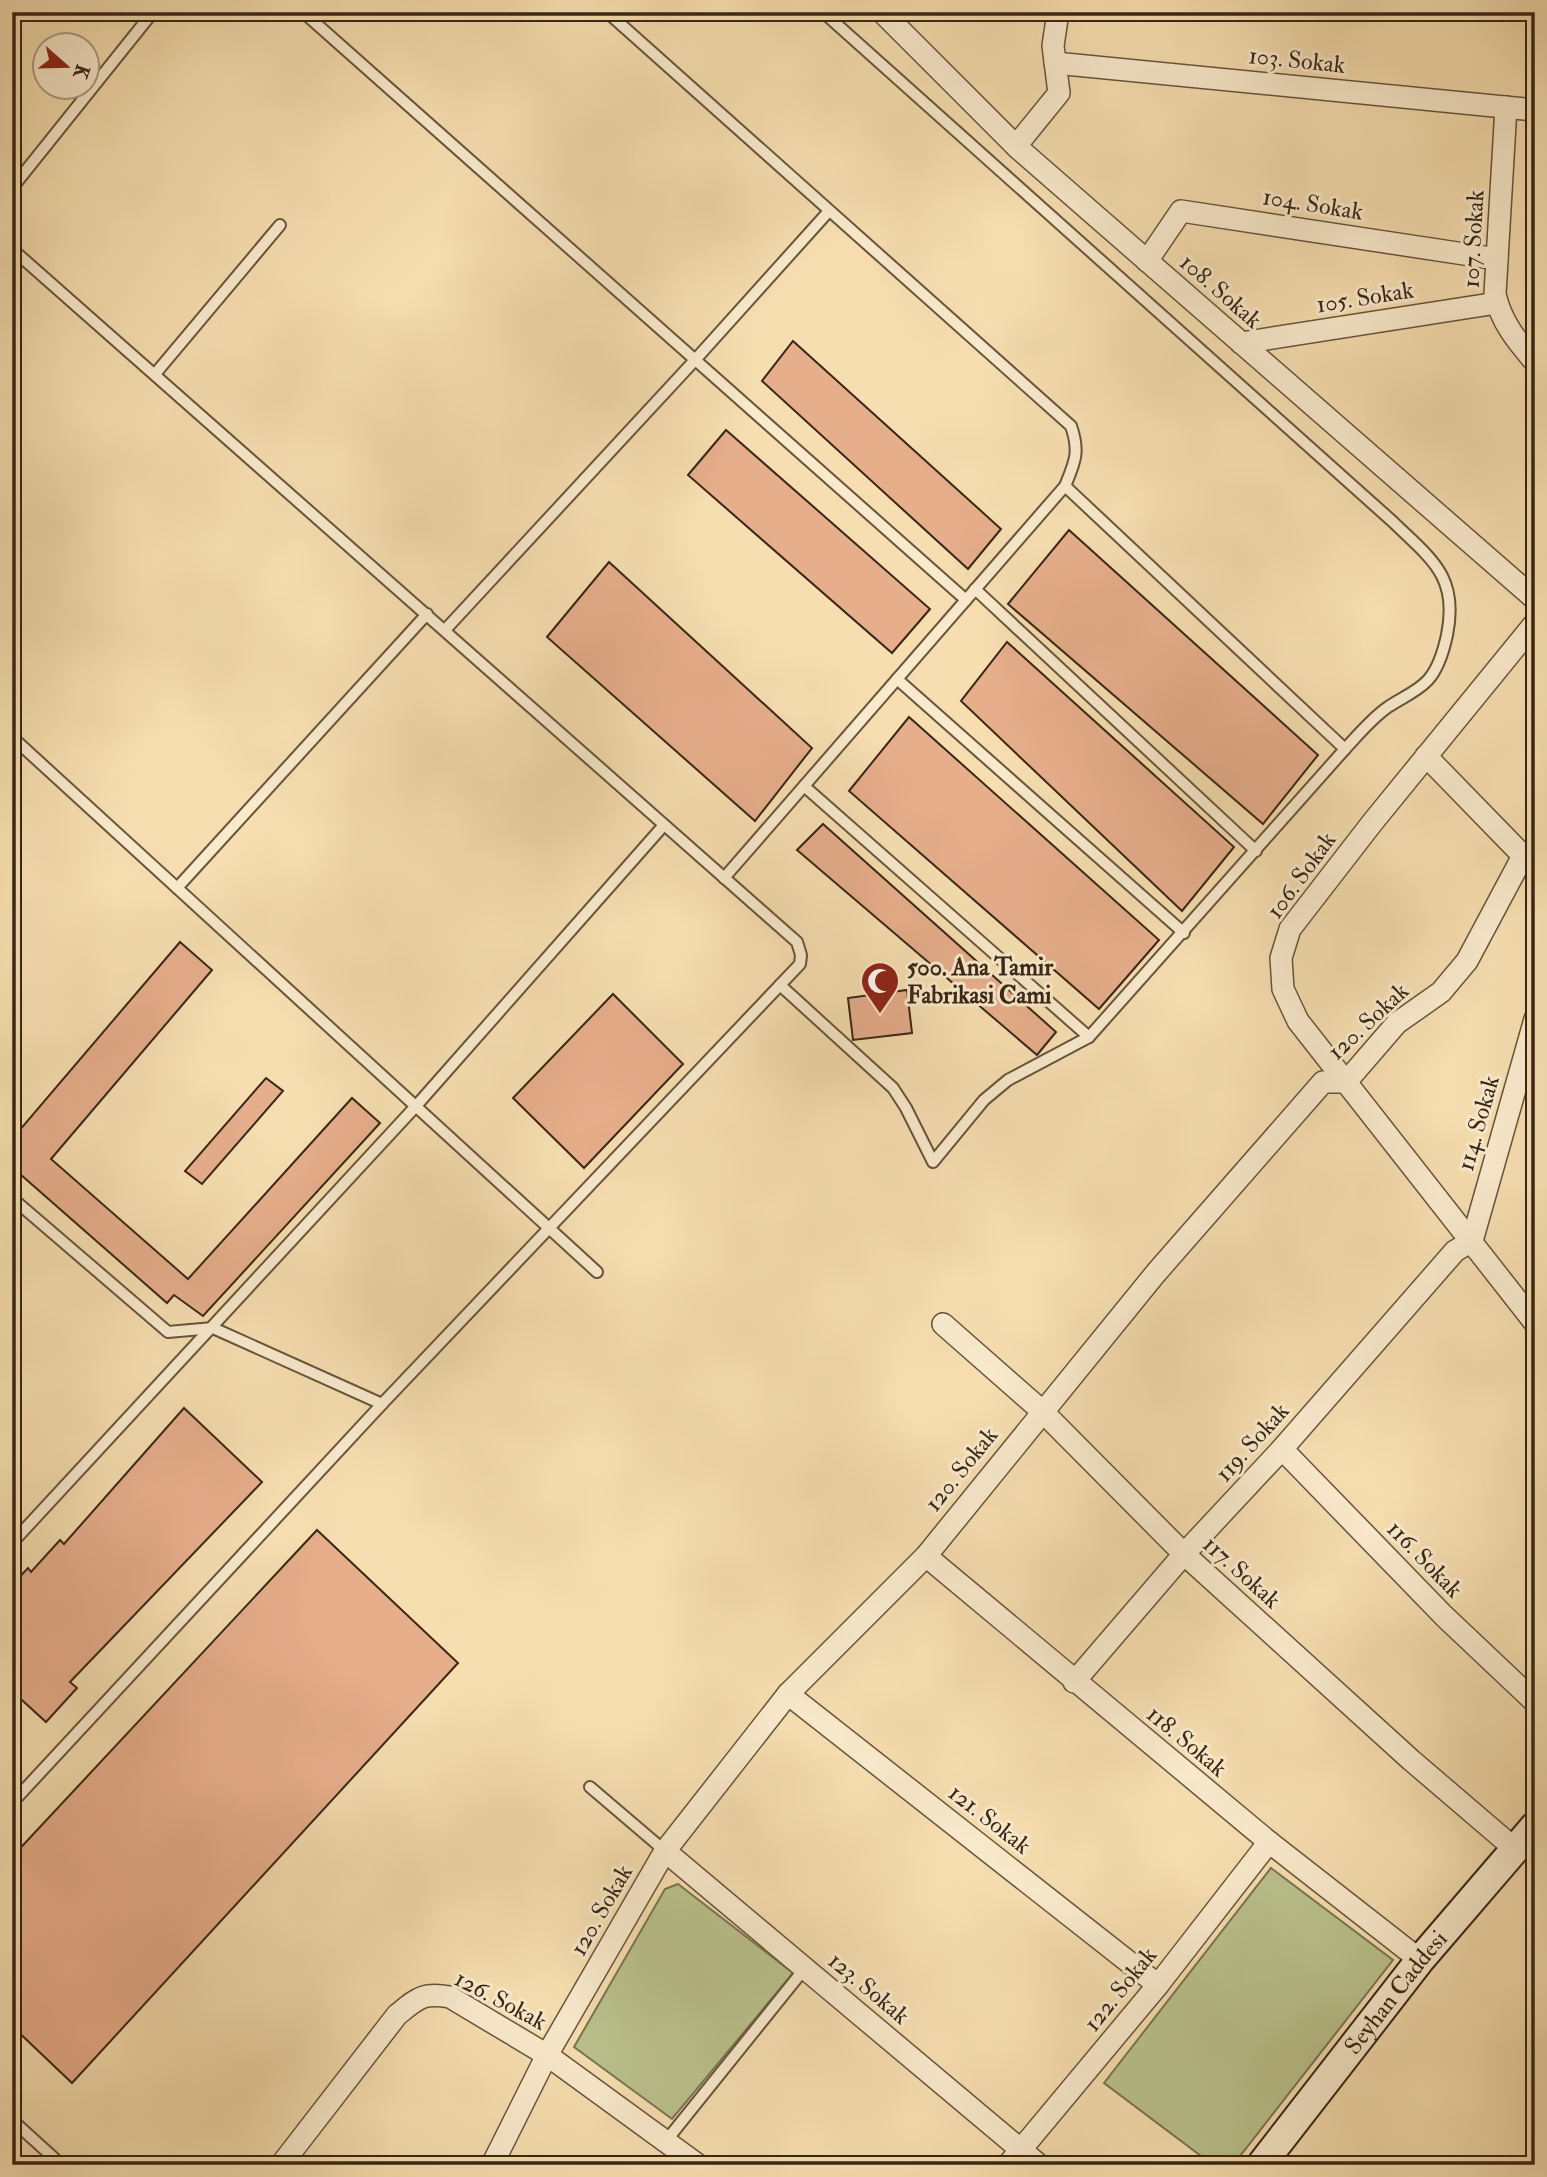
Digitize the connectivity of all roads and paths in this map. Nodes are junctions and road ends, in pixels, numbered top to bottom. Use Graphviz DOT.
graph roads {
  1 [pos="153,12"];
  2 [pos="303,12"];
  3 [pos="607,12"];
  4 [pos="823,12"];
  5 [pos="882,12"];
  6 [pos="1058,12"];
  7 [pos="1055,63"];
  8 [pos="1506,107"];
  9 [pos="1535,110"];
  10 [pos="1016,146"];
  11 [pos="12,188"];
  12 [pos="829,211"];
  13 [pos="280,225"];
  14 [pos="12,249"];
  15 [pos="1497,259"];
  16 [pos="1147,261"];
  17 [pos="1497,303"];
  18 [pos="1241,344"];
  19 [pos="695,360"];
  20 [pos="1535,362"];
  21 [pos="155,374"];
  22 [pos="1065,486"];
  23 [pos="975,590"];
  24 [pos="1535,599"];
  25 [pos="966,600"];
  26 [pos="427,614"];
  27 [pos="1535,623"];
  28 [pos="445,630"];
  29 [pos="897,679"];
  30 [pos="12,737"];
  31 [pos="1345,749"];
  32 [pos="1426,757"];
  33 [pos="804,786"];
  34 [pos="664,825"];
  35 [pos="1256,851"];
  36 [pos="1529,862"];
  37 [pos="724,878"];
  38 [pos="177,888"];
  39 [pos="1184,933"];
  40 [pos="780,985"];
  41 [pos="1535,1019"];
  42 [pos="1090,1037"];
  43 [pos="1346,1082"];
  44 [pos="416,1106"];
  45 [pos="12,1198"];
  46 [pos="548,1227"];
  47 [pos="1472,1241"];
  48 [pos="597,1272"];
  49 [pos="1535,1323"];
  50 [pos="943,1324"];
  51 [pos="212,1328"];
  52 [pos="382,1404"];
  53 [pos="1042,1410"];
  54 [pos="1282,1449"];
  55 [pos="12,1544"];
  56 [pos="1184,1554"];
  57 [pos="926,1556"];
  58 [pos="1074,1682"];
  59 [pos="789,1693"];
  60 [pos="1535,1702"];
  61 [pos="590,1787"];
  62 [pos="12,1803"];
  63 [pos="1535,1826"];
  64 [pos="1269,1842"];
  65 [pos="1515,1849"];
  66 [pos="665,1852"];
  67 [pos="1420,1960"];
  68 [pos="805,1968"];
  69 [pos="1158,1985"];
  70 [pos="547,2055"];
  71 [pos="12,2120"];
  72 [pos="666,2141"];
  73 [pos="1015,2158"];
  74 [pos="55,2159"];
  75 [pos="1272,2162"];
  76 [pos="281,2165"];
  77 [pos="492,2165"];
  78 [pos="698,2165"];
  79 [pos="1040,2165"];
  1 -- 11 [label="lane"];
  2 -- 19 [label="lane"];
  3 -- 12 [label="lane"];
  4 -- 31 [label="lane"];
  5 -- 10 [label="street, 108. Sokak"];
  6 -- 7 [label="street"];
  7 -- 8 [label="street, 103. Sokak"];
  7 -- 10 [label="street"];
  8 -- 9 [label="street, 103. Sokak"];
  8 -- 15 [label="street, 107. Sokak"];
  10 -- 16 [label="street, 108. Sokak"];
  12 -- 19 [label="lane"];
  12 -- 22 [label="lane"];
  13 -- 21 [label="lane"];
  14 -- 21 [label="lane"];
  15 -- 16 [label="street, 104. Sokak"];
  15 -- 17 [label="street, 107. Sokak"];
  16 -- 18 [label="street, 108. Sokak"];
  17 -- 18 [label="street, 105. Sokak"];
  17 -- 20 [label="street, 107. Sokak"];
  18 -- 24 [label="street, 108. Sokak"];
  19 -- 25 [label="lane"];
  19 -- 28 [label="lane"];
  21 -- 26 [label="lane"];
  22 -- 23 [label="lane"];
  22 -- 31 [label="lane"];
  23 -- 25 [label="lane"];
  23 -- 35 [label="lane"];
  25 -- 29 [label="lane"];
  26 -- 28 [label="lane"];
  26 -- 38 [label="lane"];
  27 -- 32 [label="street, 106. Sokak"];
  28 -- 34 [label="lane"];
  29 -- 33 [label="lane"];
  29 -- 39 [label="lane"];
  30 -- 38 [label="lane"];
  31 -- 35 [label="lane"];
  32 -- 36 [label="street"];
  32 -- 43 [label="street, 106. Sokak"];
  33 -- 37 [label="lane"];
  33 -- 42 [label="lane"];
  34 -- 37 [label="lane"];
  34 -- 44 [label="lane"];
  35 -- 39 [label="lane"];
  36 -- 43 [label="street, 120. Sokak"];
  37 -- 40 [label="lane"];
  38 -- 44 [label="lane"];
  39 -- 42 [label="lane"];
  40 -- 42 [label="lane"];
  40 -- 46 [label="lane"];
  41 -- 47 [label="street, 114. Sokak"];
  43 -- 47 [label="street, 106. Sokak"];
  43 -- 53 [label="street, 120. Sokak"];
  44 -- 46 [label="lane"];
  44 -- 51 [label="lane"];
  45 -- 51 [label="lane"];
  46 -- 48 [label="lane"];
  46 -- 52 [label="lane"];
  47 -- 49 [label="street, 106. Sokak"];
  47 -- 54 [label="street, 119. Sokak"];
  50 -- 53 [label="street, 117. Sokak"];
  51 -- 52 [label="lane"];
  51 -- 55 [label="lane"];
  52 -- 62 [label="lane"];
  53 -- 56 [label="street, 117. Sokak"];
  53 -- 57 [label="street, 120. Sokak"];
  54 -- 56 [label="street, 119. Sokak"];
  54 -- 60 [label="street, 116. Sokak"];
  56 -- 58 [label="street, 119. Sokak"];
  56 -- 65 [label="street, 117. Sokak"];
  57 -- 58 [label="street, 118. Sokak"];
  57 -- 59 [label="street, 120. Sokak"];
  58 -- 64 [label="street, 118. Sokak"];
  59 -- 66 [label="street, 120. Sokak"];
  59 -- 69 [label="street, 121. Sokak"];
  61 -- 66 [label="lane"];
  63 -- 65 [label="main road, Seyhan Caddesi"];
  64 -- 67 [label="street, 118. Sokak"];
  64 -- 69 [label="street, 122. Sokak"];
  65 -- 67 [label="main road, Seyhan Caddesi"];
  66 -- 68 [label="street, 123. Sokak"];
  66 -- 70 [label="street, 120. Sokak"];
  67 -- 75 [label="main road, Seyhan Caddesi"];
  68 -- 72 [label="lane"];
  68 -- 73 [label="street, 123. Sokak"];
  69 -- 73 [label="street, 122. Sokak"];
  70 -- 72 [label="street, 126. Sokak"];
  70 -- 76 [label="street, 126. Sokak"];
  70 -- 77 [label="street, 120. Sokak"];
  71 -- 74 [label="lane"];
  72 -- 78 [label="street, 126. Sokak"];
  73 -- 79 [label="street, 123. Sokak"];
}
